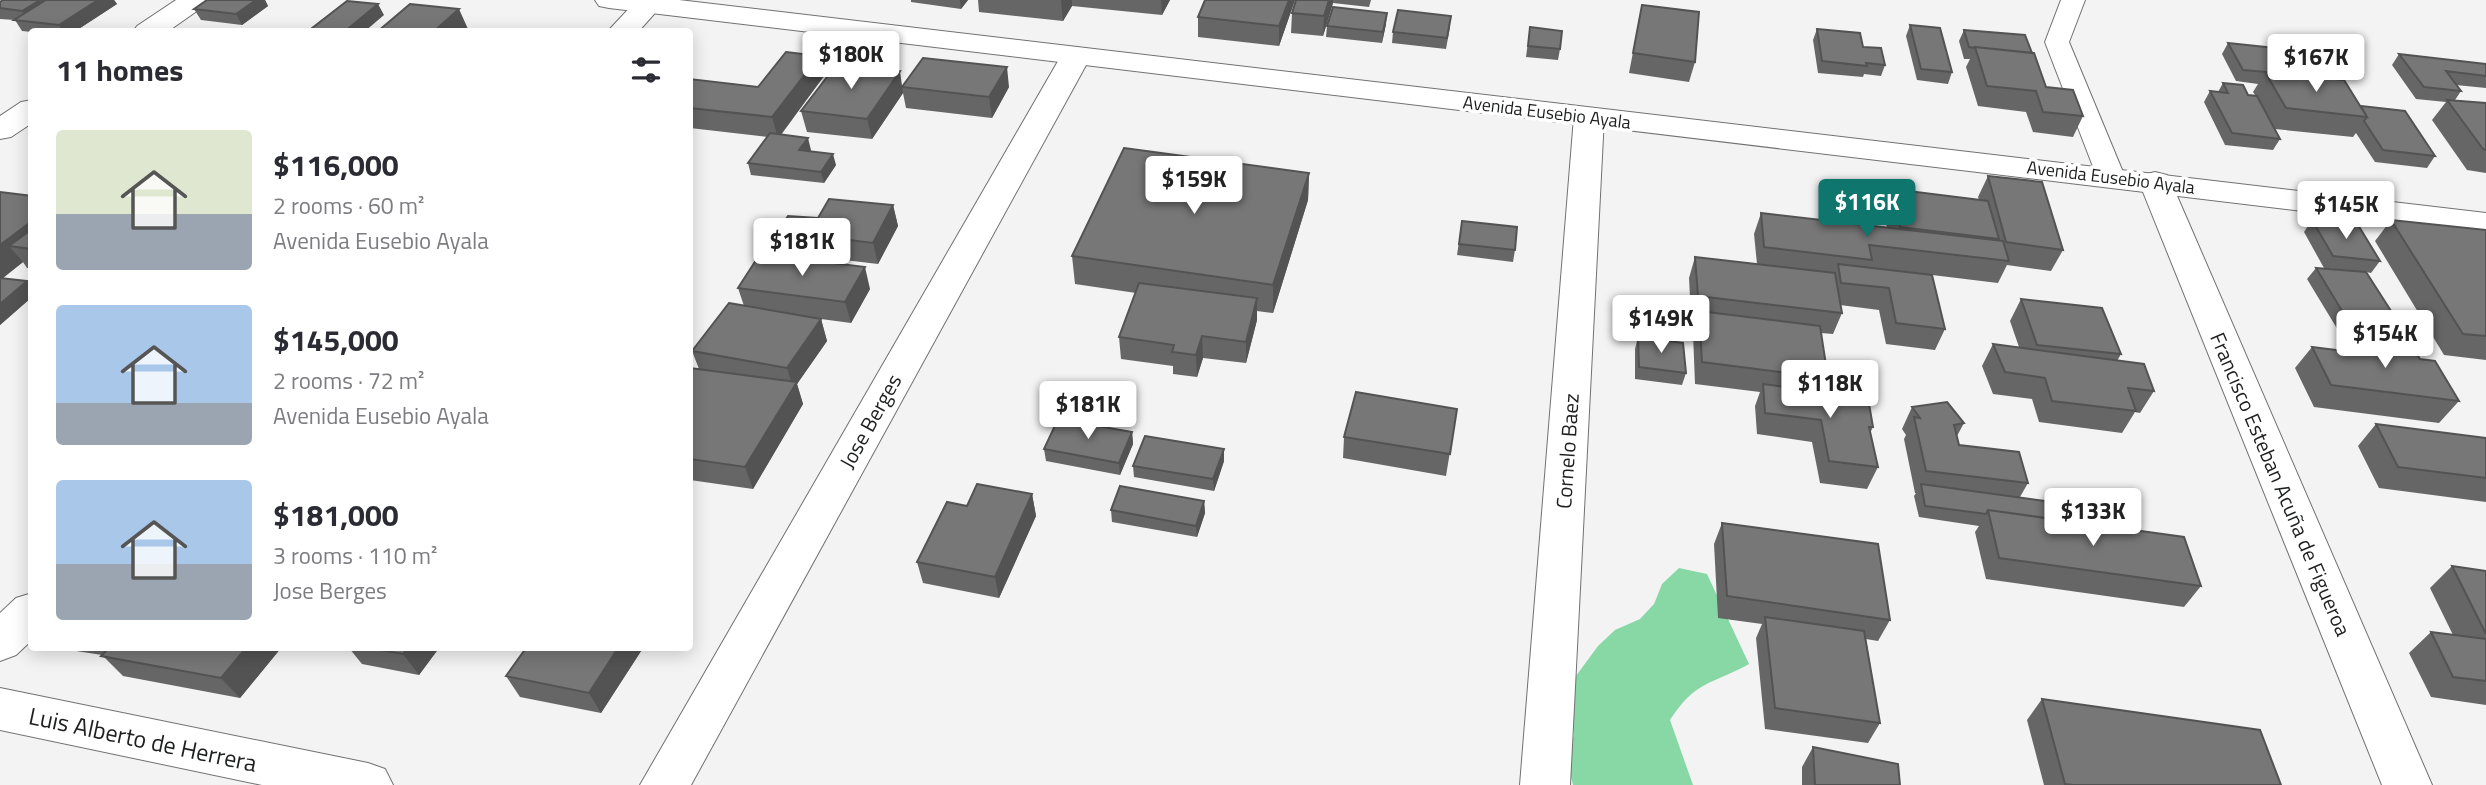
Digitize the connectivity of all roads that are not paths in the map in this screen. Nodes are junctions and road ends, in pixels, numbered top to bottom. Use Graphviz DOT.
graph roads {
  1 [pos="194,0"];
  2 [pos="609,0"];
  3 [pos="2073,0"];
  4 [pos="649,4"];
  5 [pos="153,28"];
  6 [pos="625,28"];
  7 [pos="1076,56"];
  8 [pos="28,112"];
  9 [pos="1589,117"];
  10 [pos="0,130"];
  11 [pos="2111,177"];
  12 [pos="2155,182"];
  13 [pos="2486,223"];
  14 [pos="28,615"];
  15 [pos="0,642"];
  16 [pos="0,709"];
  17 [pos="368,785"];
  18 [pos="665,785"];
  19 [pos="1545,785"];
  20 [pos="2407,785"];
  1 -- 5 [label="street"];
  2 -- 4 [label="street, Avenida Eusebio Ayala"];
  3 -- 11 [label="lane"];
  4 -- 6 [label="street"];
  4 -- 7 [label="street, Avenida Eusebio Ayala"];
  7 -- 9 [label="street, Avenida Eusebio Ayala"];
  7 -- 18 [label="street, Jose Berges"];
  8 -- 10 [label="street"];
  9 -- 11 [label="street, Avenida Eusebio Ayala"];
  9 -- 19 [label="street, Cornelo Baez"];
  11 -- 12 [label="street, Avenida Eusebio Ayala"];
  12 -- 13 [label="street, Avenida Eusebio Ayala"];
  12 -- 20 [label="street, Francisco Esteban Acuña de Figueroa"];
  14 -- 15 [label="street"];
  16 -- 17 [label="street, Luis Alberto de Herrera"];
}
